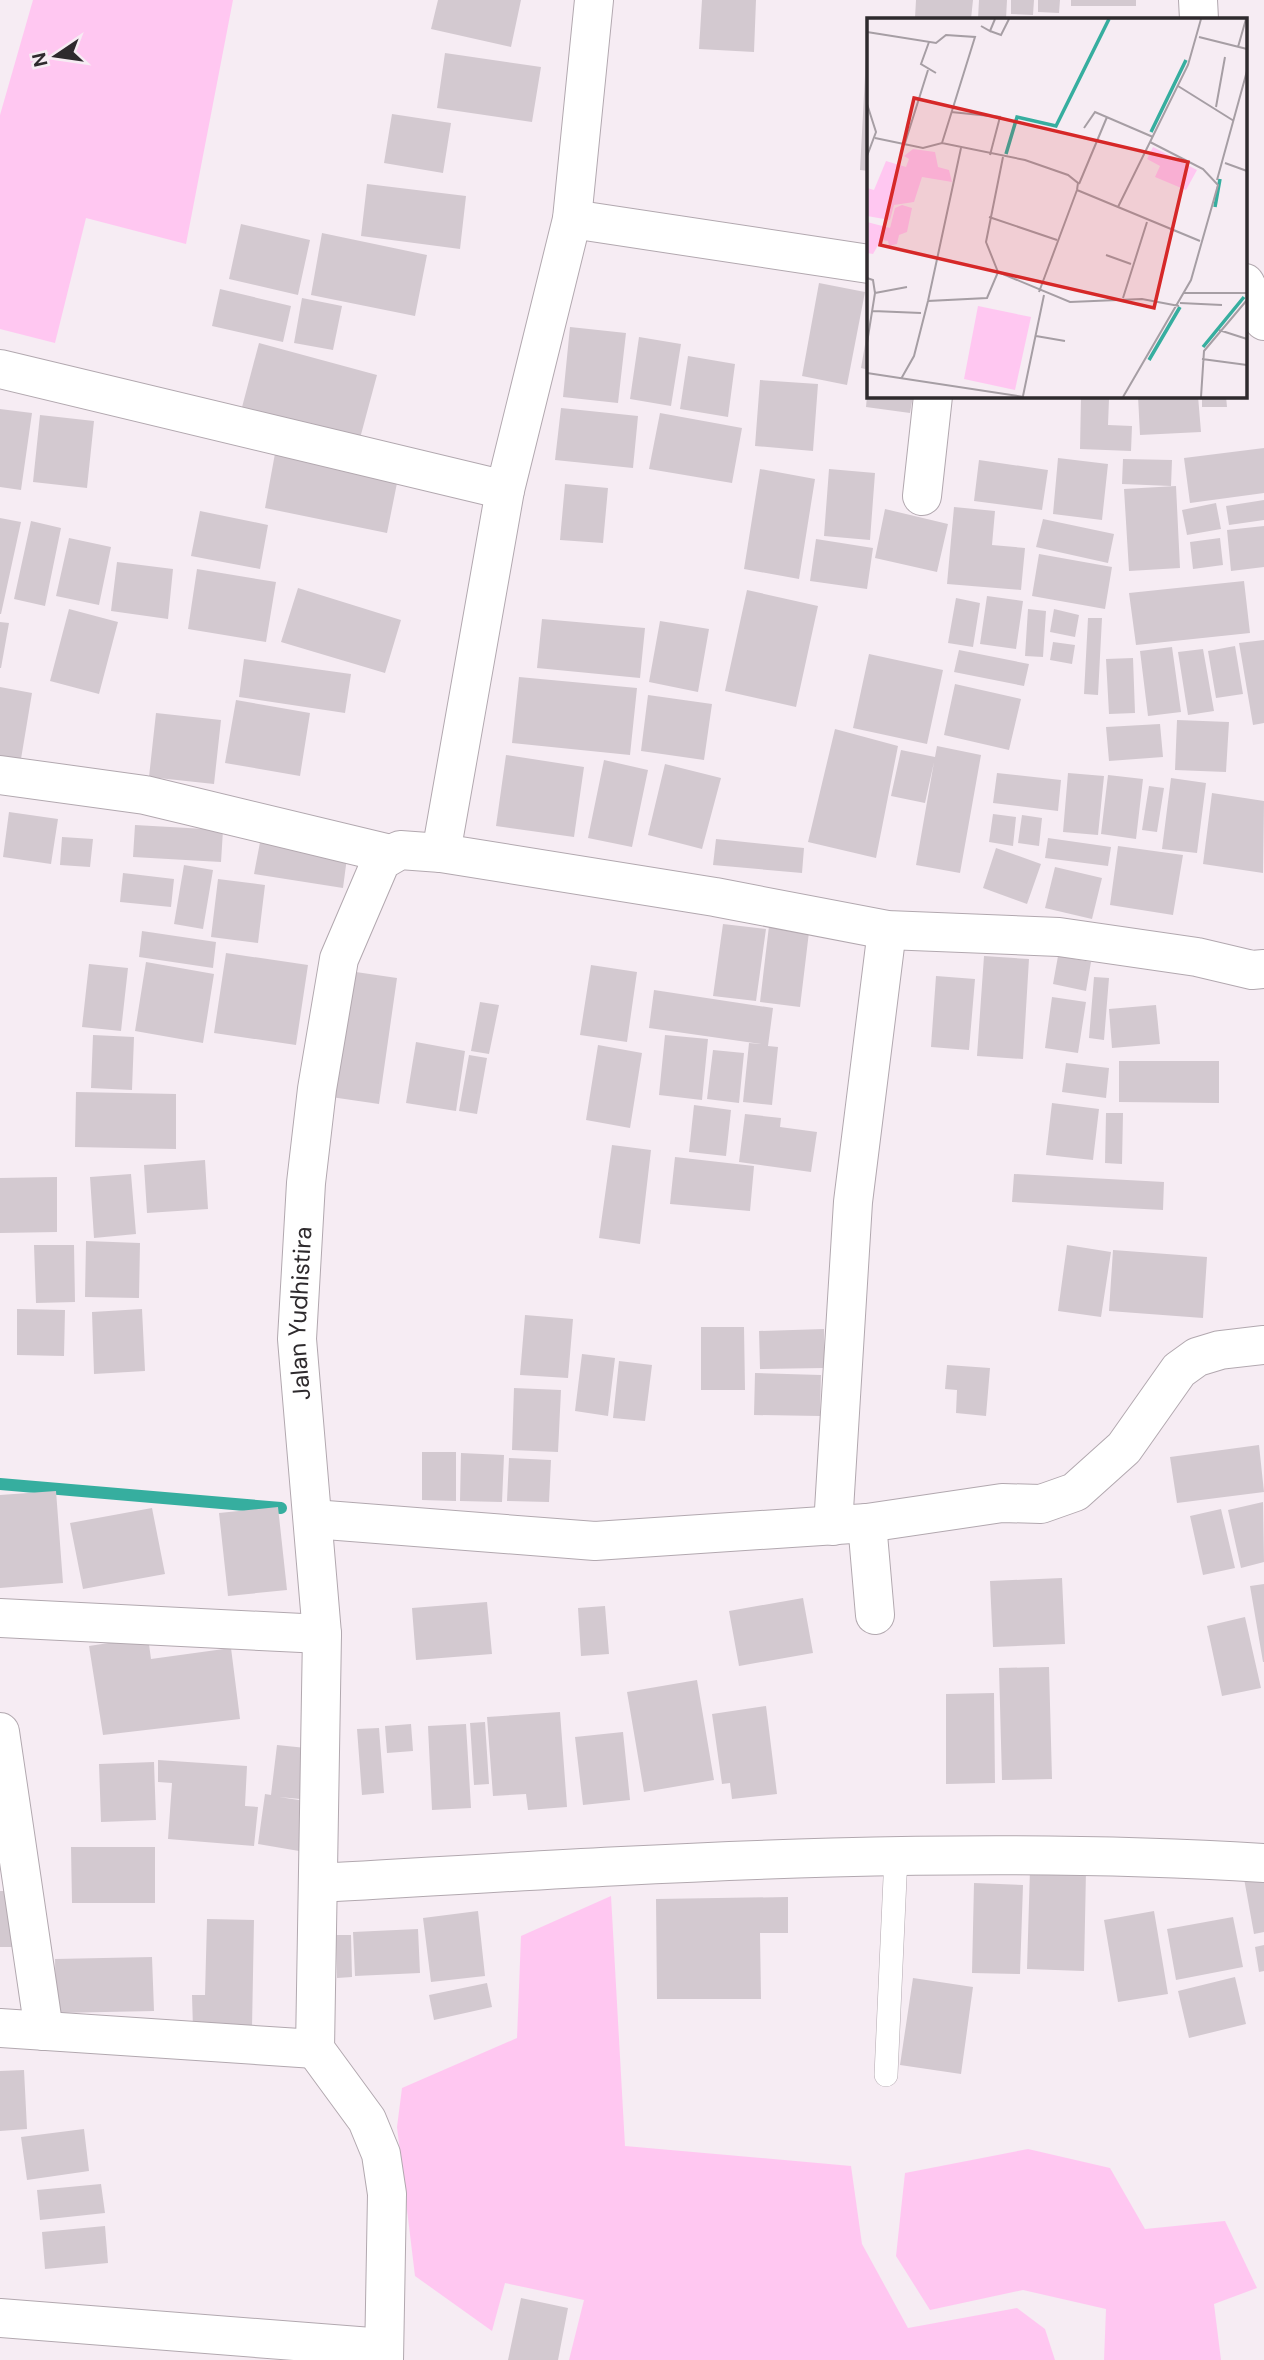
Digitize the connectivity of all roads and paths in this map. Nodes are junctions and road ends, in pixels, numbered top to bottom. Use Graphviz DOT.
graph roads {
  1 [pos="594,0"];
  2 [pos="1198,0"];
  3 [pos="1199,18"];
  4 [pos="572,219"];
  5 [pos="867,264"];
  6 [pos="1246,285"];
  7 [pos="1264,321"];
  8 [pos="0,369"];
  9 [pos="933,397"];
  10 [pos="505,490"];
  11 [pos="922,496"];
  12 [pos="0,775"];
  13 [pos="441,853"];
  14 [pos="390,854"];
  15 [pos="887,930"];
  16 [pos="1264,969"];
  17 [pos="1264,1338"];
  18 [pos="313,1519"];
  19 [pos="850,1524"];
  20 [pos="875,1615"];
  21 [pos="0,1618"];
  22 [pos="322,1634"];
  23 [pos="0,1731"];
  24 [pos="896,1856"];
  25 [pos="1264,1863"];
  26 [pos="320,1883"];
  27 [pos="0,2028"];
  28 [pos="44,2031"];
  29 [pos="315,2049"];
  30 [pos="886,2075"];
  31 [pos="0,2318"];
  32 [pos="384,2354"];
  1 -- 4 [label="street"];
  2 -- 3 [label="street"];
  4 -- 5 [label="street"];
  4 -- 10 [label="street"];
  6 -- 7 [label="street"];
  8 -- 10 [label="street"];
  9 -- 11 [label="street"];
  10 -- 13 [label="street"];
  12 -- 14 [label="street"];
  13 -- 14 [label="street"];
  13 -- 15 [label="street"];
  14 -- 18 [label="street, Jalan Yudhistira"];
  15 -- 16 [label="street"];
  15 -- 19 [label="street"];
  17 -- 19 [label="street"];
  18 -- 19 [label="street"];
  18 -- 22 [label="street, Jalan Yudhistira"];
  19 -- 20 [label="street"];
  21 -- 22 [label="street"];
  22 -- 26 [label="street, Jalan Yudhistira"];
  23 -- 28 [label="street"];
  24 -- 25 [label="street"];
  24 -- 26 [label="street"];
  24 -- 30 [label="lane"];
  26 -- 29 [label="street, Jalan Yudhistira"];
  27 -- 28 [label="street"];
  28 -- 29 [label="street"];
  29 -- 32 [label="street"];
  31 -- 32 [label="street"];
}
